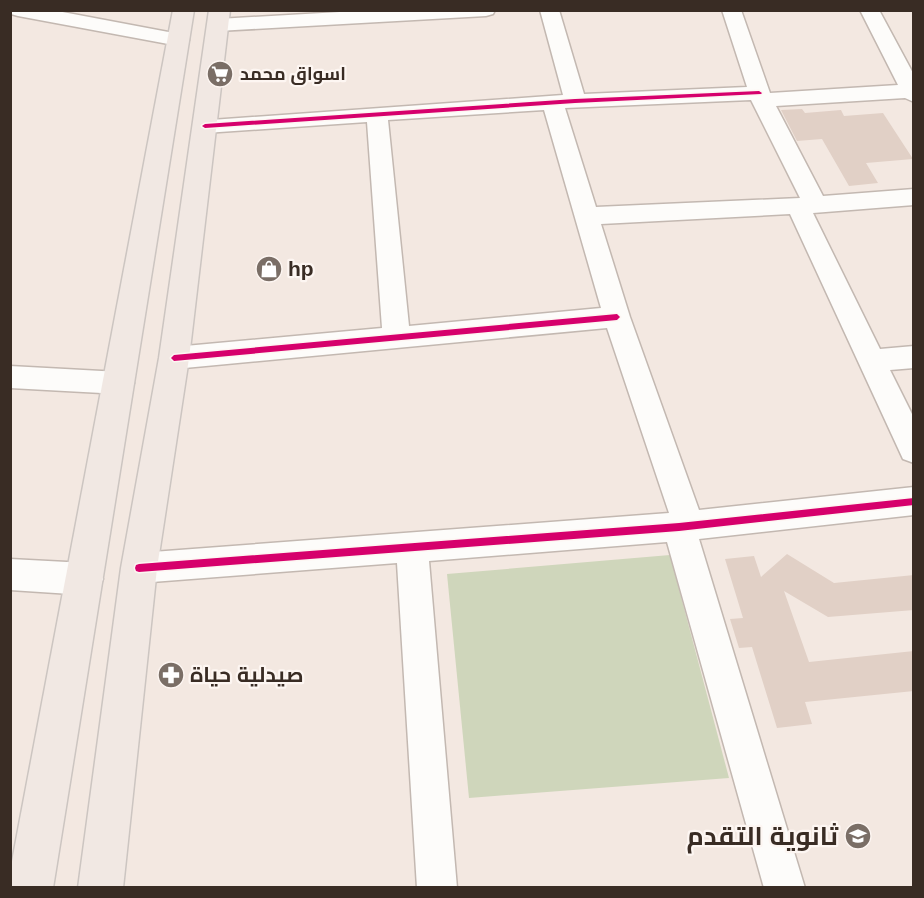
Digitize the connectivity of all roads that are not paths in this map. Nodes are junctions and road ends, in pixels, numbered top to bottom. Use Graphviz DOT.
graph roads {
  1 [pos="486,10"];
  2 [pos="549,10"];
  3 [pos="731,10"];
  4 [pos="869,10"];
  5 [pos="18,16"];
  6 [pos="219,18"];
  7 [pos="182,25"];
  8 [pos="911,87"];
  9 [pos="761,96"];
  10 [pos="564,102"];
  11 [pos="377,115"];
  12 [pos="205,126"];
  13 [pos="914,197"];
  14 [pos="807,206"];
  15 [pos="585,216"];
  16 [pos="617,317"];
  17 [pos="396,337"];
  18 [pos="914,357"];
  19 [pos="174,358"];
  20 [pos="870,361"];
  21 [pos="10,377"];
  22 [pos="120,382"];
  23 [pos="914,450"];
  24 [pos="914,501"];
  25 [pos="684,526"];
  26 [pos="412,547"];
  27 [pos="139,568"];
  28 [pos="10,574"];
  29 [pos="86,579"];
  30 [pos="30,888"];
  31 [pos="100,888"];
  32 [pos="437,888"];
  33 [pos="785,888"];
  1 -- 6 [label="street"];
  2 -- 10 [label="street"];
  3 -- 9 [label="street"];
  4 -- 8 [label="street"];
  5 -- 7 [label="street"];
  6 -- 12 [label="main road"];
  7 -- 22 [label="main road"];
  8 -- 9 [label="street"];
  9 -- 10 [label="street"];
  9 -- 14 [label="street"];
  10 -- 11 [label="street"];
  10 -- 15 [label="street"];
  11 -- 12 [label="street"];
  11 -- 17 [label="street"];
  12 -- 19 [label="main road"];
  13 -- 14 [label="street"];
  14 -- 15 [label="street"];
  14 -- 20 [label="street"];
  15 -- 16 [label="street"];
  16 -- 17 [label="street"];
  16 -- 25 [label="street"];
  17 -- 19 [label="street"];
  18 -- 20 [label="street"];
  19 -- 27 [label="main road"];
  20 -- 23 [label="street"];
  21 -- 22 [label="street"];
  22 -- 29 [label="main road"];
  24 -- 25 [label="street"];
  25 -- 26 [label="street"];
  25 -- 33 [label="street"];
  26 -- 27 [label="street"];
  26 -- 32 [label="street"];
  27 -- 31 [label="main road"];
  28 -- 29 [label="street"];
  29 -- 30 [label="main road"];
}
